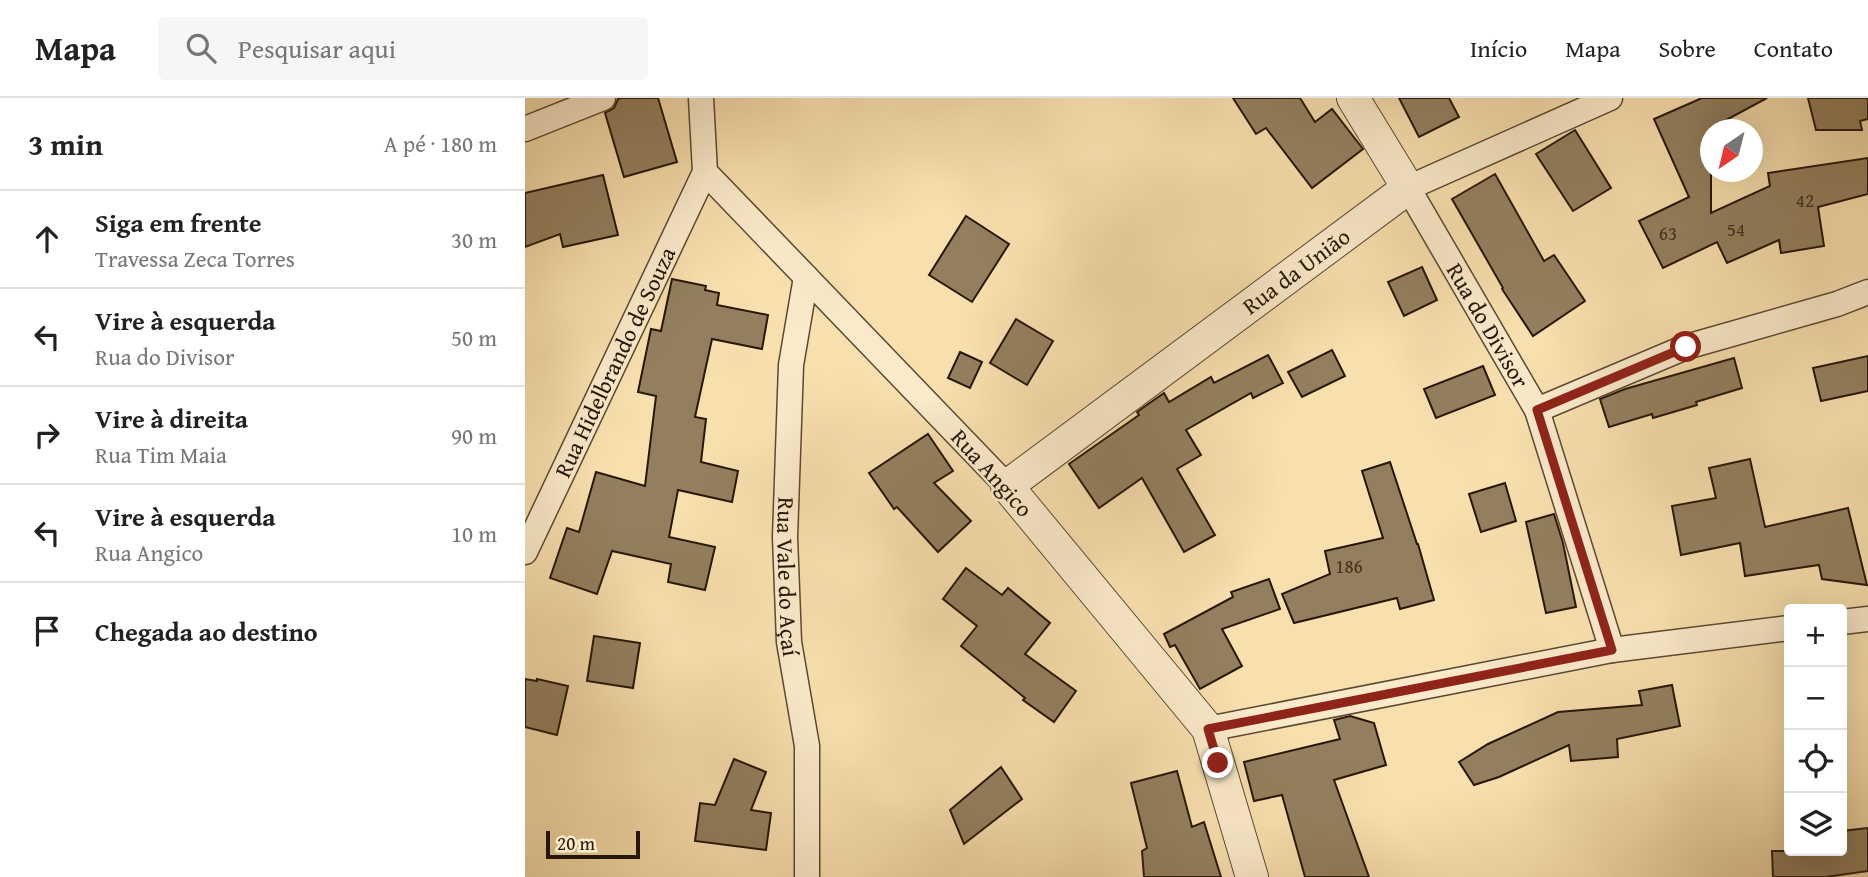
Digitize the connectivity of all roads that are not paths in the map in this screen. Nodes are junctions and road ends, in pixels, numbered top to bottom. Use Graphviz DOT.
graph roads {
  1 [pos="603,98"];
  2 [pos="701,98"];
  3 [pos="1353,98"];
  4 [pos="1610,98"];
  5 [pos="525,129"];
  6 [pos="705,172"];
  7 [pos="1408,188"];
  8 [pos="806,277"];
  9 [pos="1868,292"];
  10 [pos="1537,410"];
  11 [pos="1007,486"];
  12 [pos="525,552"];
  13 [pos="1868,619"];
  14 [pos="1847,621"];
  15 [pos="1784,629"];
  16 [pos="1612,650"];
  17 [pos="1208,729"];
  18 [pos="807,877"];
  19 [pos="1252,877"];
  1 -- 5 [label="street"];
  2 -- 6 [label="street"];
  3 -- 7 [label="street, Rua do Divisor"];
  4 -- 7 [label="street, Rua da União"];
  6 -- 8 [label="street, Rua Angico"];
  6 -- 12 [label="street, Rua Hidelbrando de Souza"];
  7 -- 10 [label="street, Rua do Divisor"];
  7 -- 11 [label="street, Rua da União"];
  8 -- 11 [label="street, Rua Angico"];
  8 -- 18 [label="street, Rua Vale do Açaí"];
  9 -- 10 [label="street"];
  10 -- 16 [label="street, Rua do Divisor"];
  11 -- 17 [label="street, Rua Angico"];
  13 -- 14 [label="street"];
  15 -- 16 [label="street"];
  16 -- 17 [label="street"];
  17 -- 19 [label="street, Rua Angico"];
}
